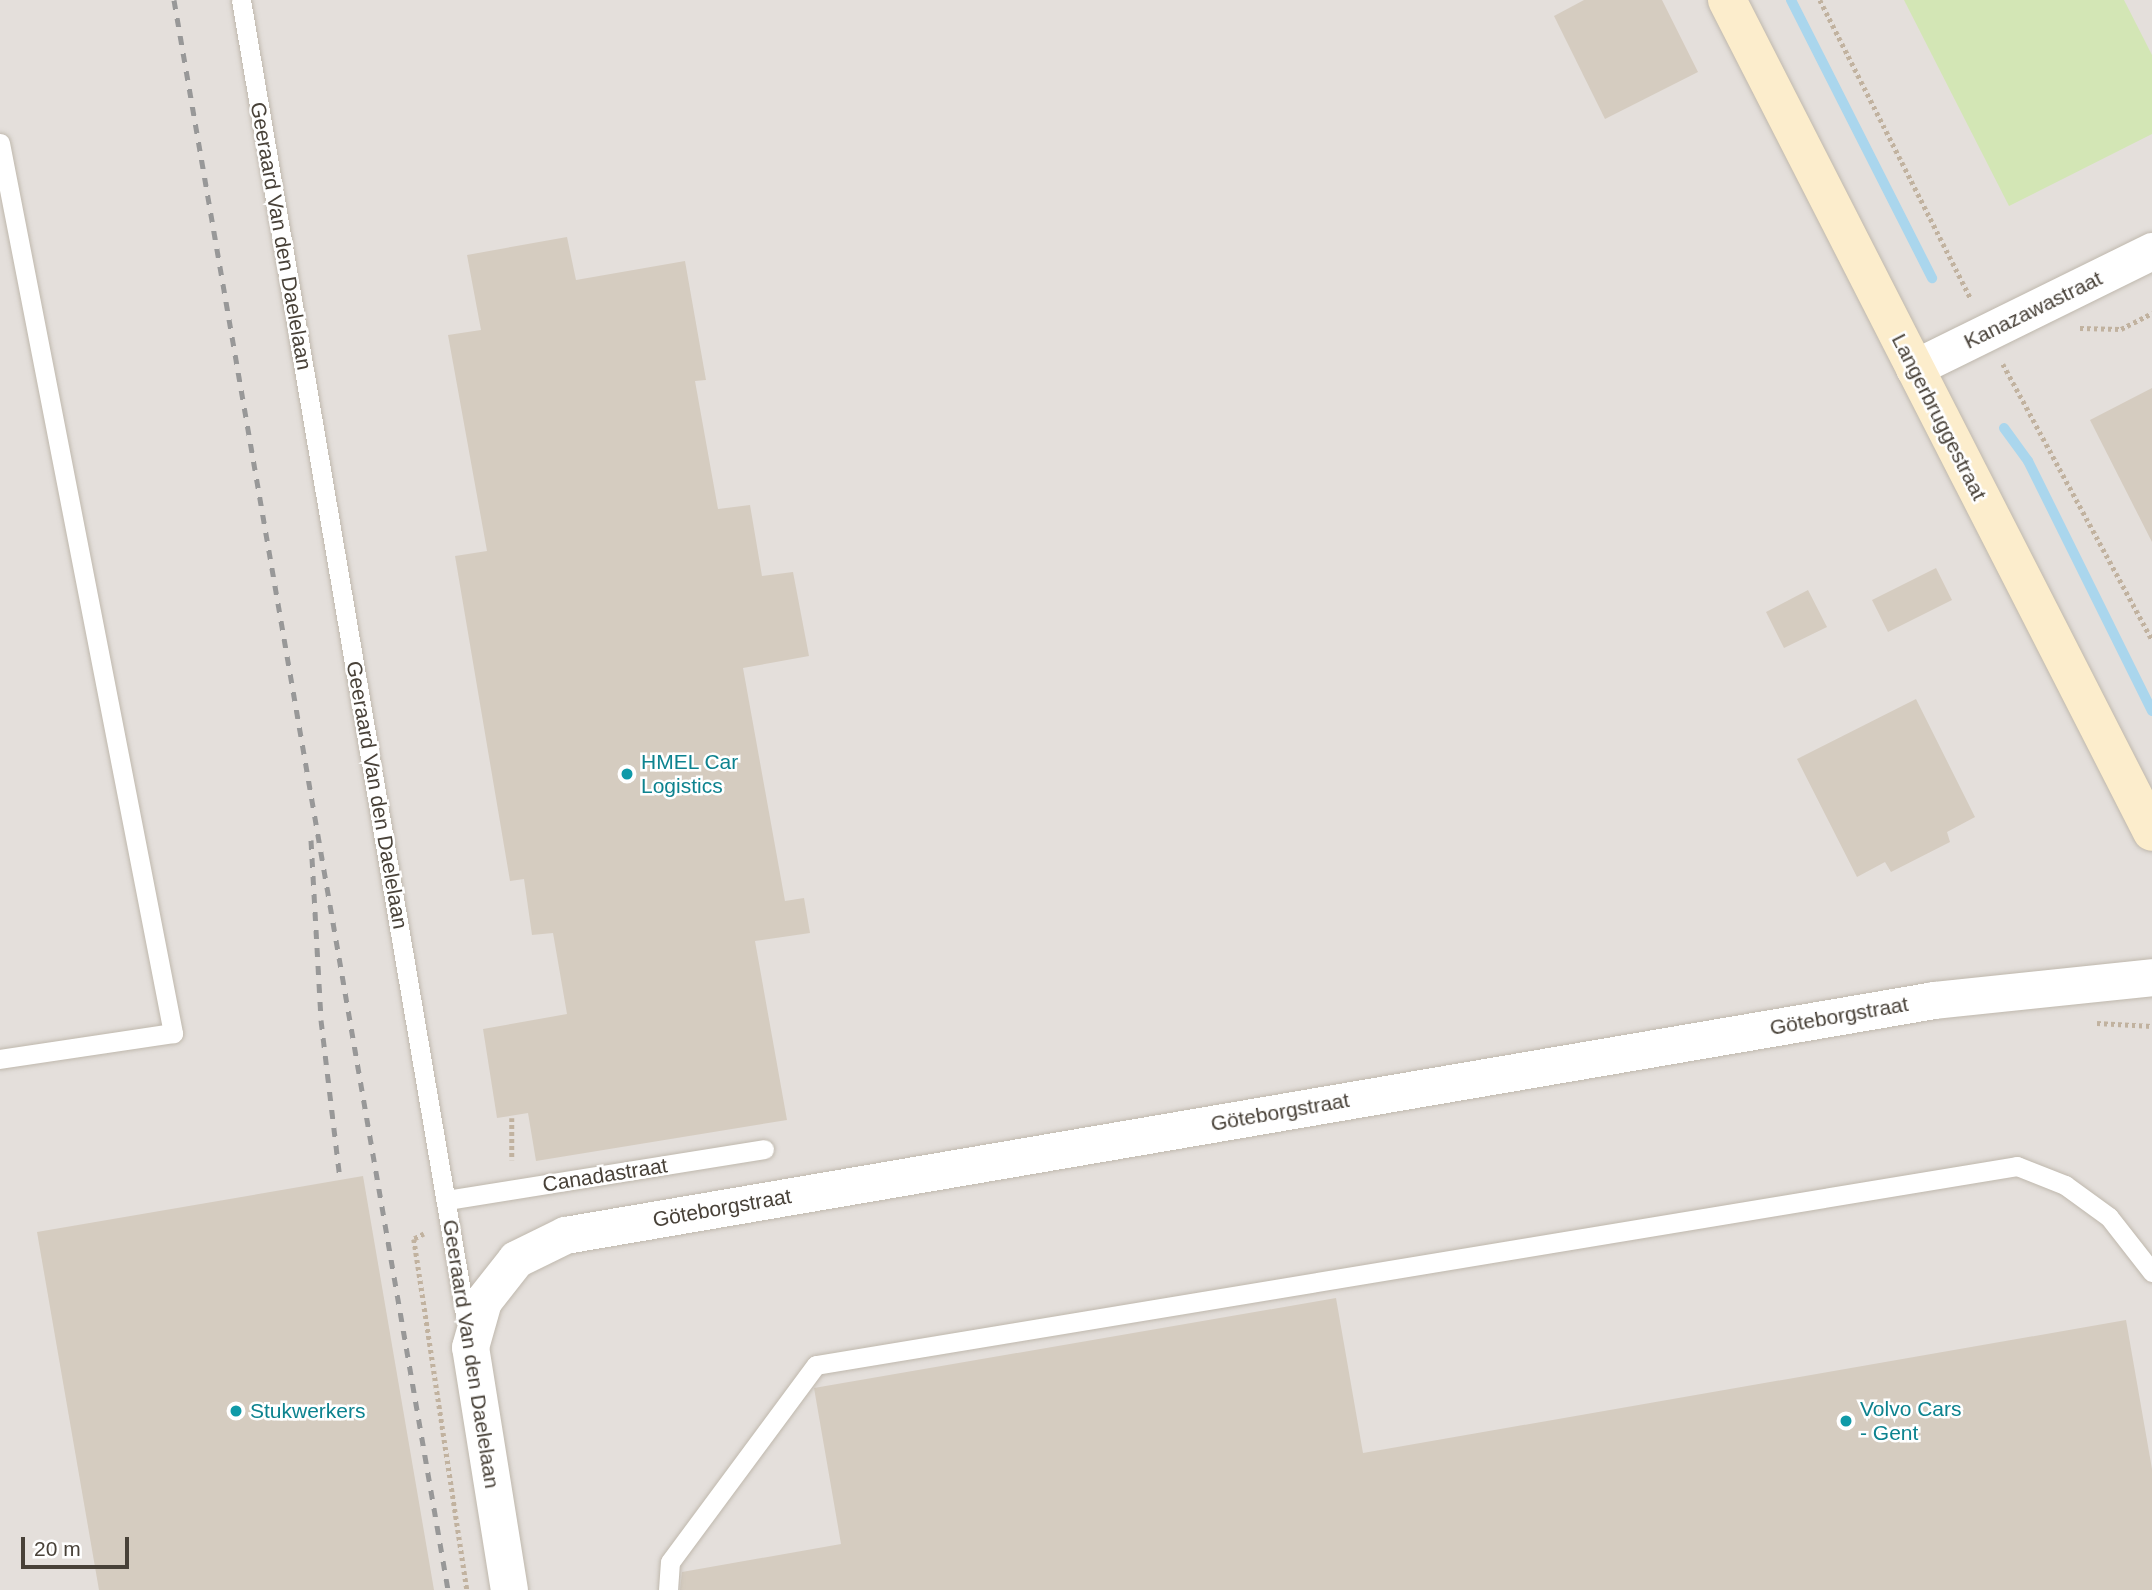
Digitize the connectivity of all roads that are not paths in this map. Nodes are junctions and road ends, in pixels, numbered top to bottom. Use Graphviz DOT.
graph roads {
  1 [pos="241,0"];
  2 [pos="1727,0"];
  3 [pos="0,143"];
  4 [pos="2152,251"];
  5 [pos="1914,368"];
  6 [pos="2152,832"];
  7 [pos="2152,977"];
  8 [pos="0,1059"];
  9 [pos="764,1149"];
  10 [pos="447,1200"];
  11 [pos="2152,1272"];
  12 [pos="470,1347"];
  13 [pos="509,1590"];
  14 [pos="668,1590"];
  1 -- 10 [label="lane, Geeraard Van den Daelelaan"];
  2 -- 5 [label="main road, Langerbruggestraat"];
  3 -- 8 [label="lane"];
  4 -- 5 [label="street, Kanazawastraat"];
  5 -- 6 [label="main road, Langerbruggestraat"];
  7 -- 12 [label="street, Göteborgstraat"];
  9 -- 10 [label="lane, Canadastraat"];
  10 -- 12 [label="lane, Geeraard Van den Daelelaan"];
  11 -- 14 [label="lane"];
  12 -- 13 [label="street, Geeraard Van den Daelelaan"];
}
